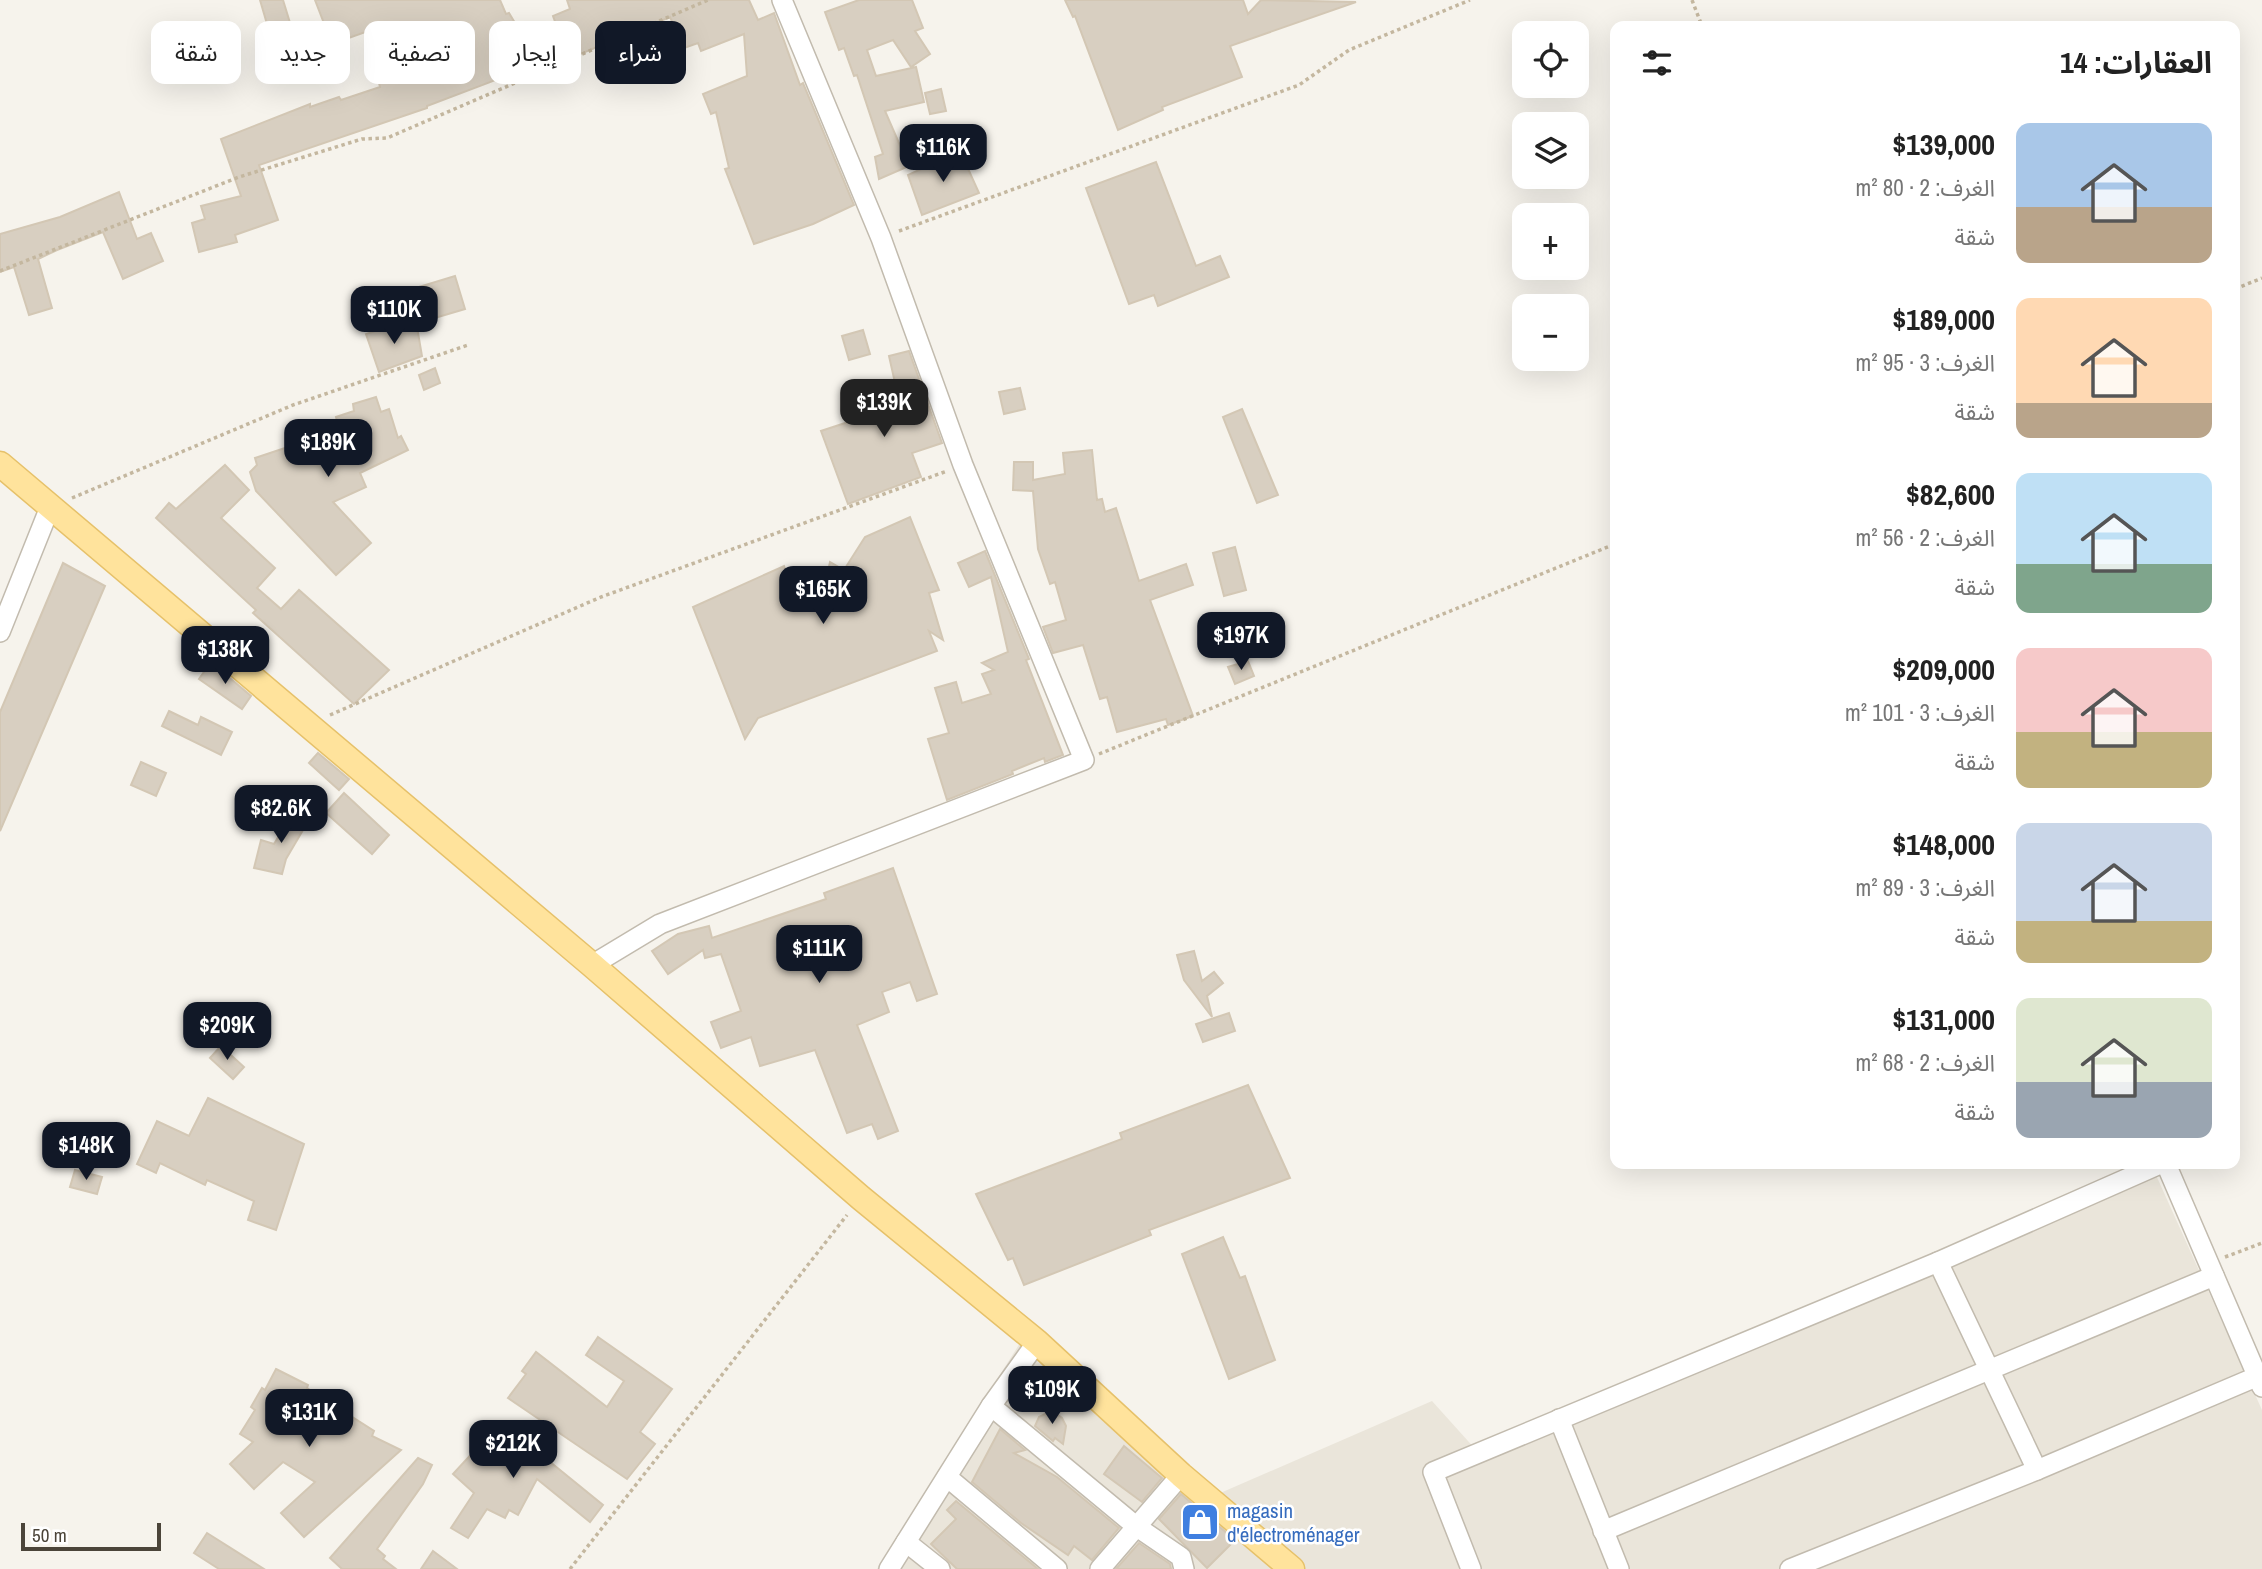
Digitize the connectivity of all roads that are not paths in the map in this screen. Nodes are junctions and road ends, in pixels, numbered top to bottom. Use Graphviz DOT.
graph roads {
  1 [pos="782,0"];
  2 [pos="0,464"];
  3 [pos="50,507"];
  4 [pos="0,632"];
  5 [pos="592,965"];
  6 [pos="2149,1169"];
  7 [pos="2168,1169"];
  8 [pos="1938,1262"];
  9 [pos="2214,1276"];
  10 [pos="1037,1342"];
  11 [pos="1988,1370"];
  12 [pos="2259,1382"];
  13 [pos="991,1406"];
  14 [pos="1559,1419"];
  15 [pos="2037,1471"];
  16 [pos="1181,1475"];
  17 [pos="947,1477"];
  18 [pos="1137,1527"];
  19 [pos="1603,1531"];
  20 [pos="906,1542"];
  21 [pos="890,1569"];
  22 [pos="940,1569"];
  23 [pos="1057,1569"];
  24 [pos="1100,1569"];
  25 [pos="1184,1569"];
  26 [pos="1292,1569"];
  27 [pos="1471,1569"];
  28 [pos="1619,1569"];
  29 [pos="1790,1569"];
  1 -- 5 [label="street"];
  2 -- 3 [label="main road"];
  3 -- 4 [label="street"];
  3 -- 5 [label="main road"];
  5 -- 10 [label="main road"];
  6 -- 8 [label="street"];
  7 -- 9 [label="street"];
  8 -- 11 [label="street"];
  8 -- 14 [label="street"];
  9 -- 11 [label="street"];
  9 -- 12 [label="street"];
  10 -- 13 [label="street"];
  10 -- 16 [label="main road"];
  11 -- 15 [label="street"];
  11 -- 19 [label="street"];
  12 -- 15 [label="street"];
  13 -- 17 [label="street"];
  13 -- 18 [label="street"];
  14 -- 19 [label="street"];
  14 -- 27 [label="street"];
  15 -- 29 [label="street"];
  16 -- 18 [label="street"];
  16 -- 26 [label="main road"];
  17 -- 20 [label="street"];
  17 -- 23 [label="street"];
  18 -- 24 [label="street"];
  18 -- 25 [label="street"];
  19 -- 28 [label="street"];
  20 -- 21 [label="street"];
  20 -- 22 [label="street"];
}
